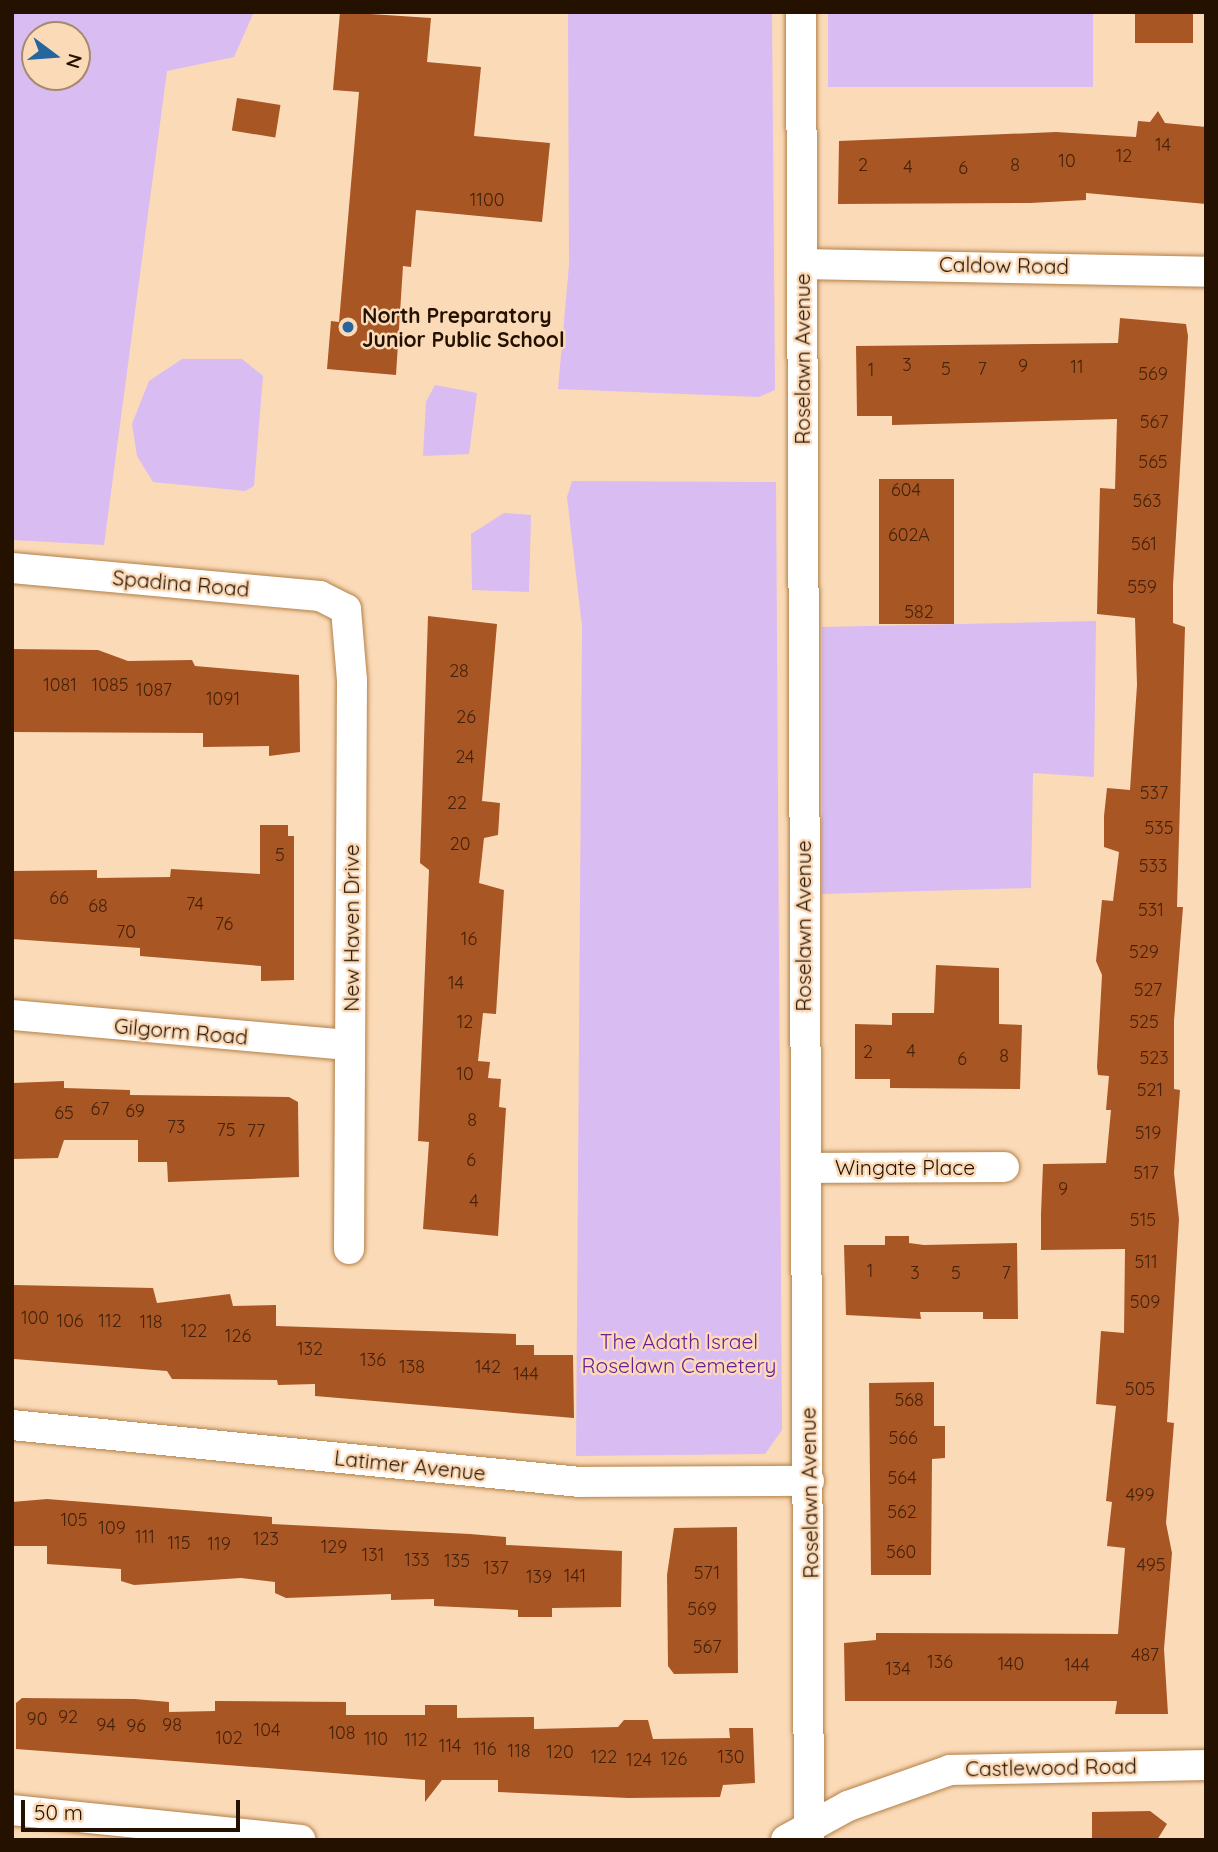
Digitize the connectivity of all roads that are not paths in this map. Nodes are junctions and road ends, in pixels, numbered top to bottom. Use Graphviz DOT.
graph roads {
  1 [pos="801,12"];
  2 [pos="803,264"];
  3 [pos="1206,272"];
  4 [pos="12,568"];
  5 [pos="346,609"];
  6 [pos="12,1015"];
  7 [pos="350,1045"];
  8 [pos="806,1167"];
  9 [pos="1004,1167"];
  10 [pos="349,1249"];
  11 [pos="12,1425"];
  12 [pos="809,1481"];
  13 [pos="1206,1765"];
  14 [pos="12,1810"];
  15 [pos="801,1835"];
  16 [pos="300,1840"];
  1 -- 2 [label="street, Roselawn Avenue"];
  2 -- 3 [label="street, Caldow Road"];
  2 -- 8 [label="street, Roselawn Avenue"];
  4 -- 5 [label="street, Spadina Road"];
  5 -- 7 [label="street, New Haven Drive"];
  6 -- 7 [label="street, Gilgorm Road"];
  7 -- 10 [label="street, New Haven Drive"];
  8 -- 9 [label="street, Wingate Place"];
  8 -- 12 [label="street, Roselawn Avenue"];
  11 -- 12 [label="street, Latimer Avenue"];
  12 -- 15 [label="street, Roselawn Avenue"];
  13 -- 15 [label="street, Castlewood Road"];
  14 -- 16 [label="street"];
}
